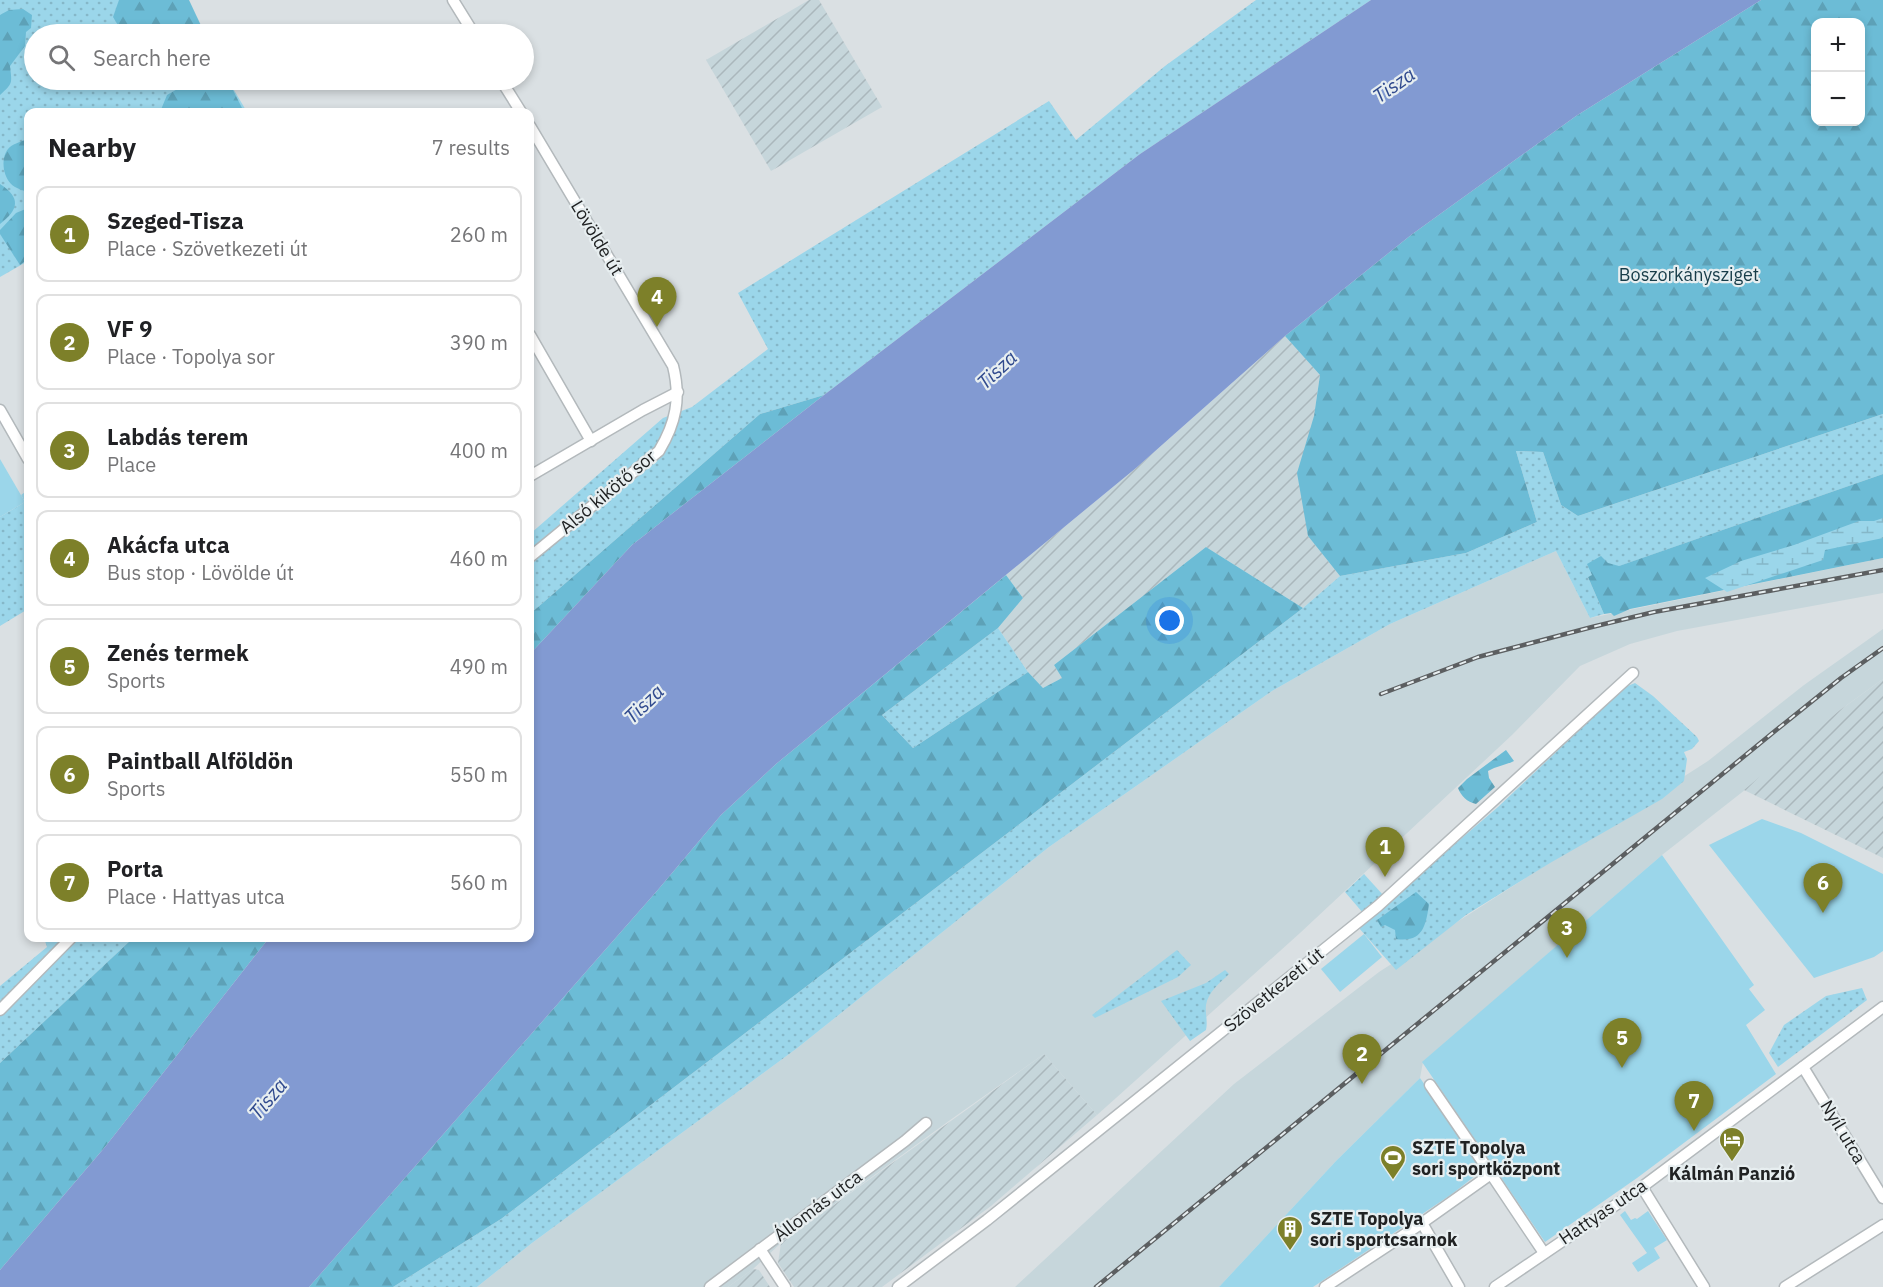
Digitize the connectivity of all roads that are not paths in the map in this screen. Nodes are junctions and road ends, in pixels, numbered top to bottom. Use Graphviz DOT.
graph roads {
  1 [pos="453,0"];
  2 [pos="468,24"];
  3 [pos="507,90"];
  4 [pos="518,108"];
  5 [pos="534,133"];
  6 [pos="534,342"];
  7 [pos="663,349"];
  8 [pos="678,392"];
  9 [pos="0,410"];
  10 [pos="591,441"];
  11 [pos="24,452"];
  12 [pos="534,474"];
  13 [pos="534,554"];
  14 [pos="1633,673"];
  15 [pos="67,942"];
  16 [pos="1883,1007"];
  17 [pos="0,1010"];
  18 [pos="1803,1067"];
  19 [pos="1430,1085"];
  20 [pos="926,1123"];
  21 [pos="1491,1174"];
  22 [pos="1642,1187"];
  23 [pos="1883,1198"];
  24 [pos="1422,1223"];
  25 [pos="1883,1225"];
  26 [pos="760,1250"];
  27 [pos="1544,1252"];
  28 [pos="710,1287"];
  29 [pos="785,1287"];
  30 [pos="897,1287"];
  31 [pos="1325,1287"];
  32 [pos="1459,1287"];
  33 [pos="1496,1287"];
  34 [pos="1704,1287"];
  35 [pos="1785,1287"];
  1 -- 2 [label="street"];
  3 -- 4 [label="street"];
  5 -- 7 [label="street, Lövölde út"];
  6 -- 10 [label="street"];
  7 -- 8 [label="street, Alsó kikötő sor"];
  8 -- 10 [label="street"];
  8 -- 13 [label="street, Alsó kikötő sor"];
  9 -- 11 [label="street"];
  10 -- 12 [label="street"];
  14 -- 30 [label="street, Szövetkezeti út"];
  15 -- 17 [label="street"];
  16 -- 18 [label="street, Hattyas utca"];
  18 -- 22 [label="street, Hattyas utca"];
  18 -- 23 [label="street, Nyíl utca"];
  19 -- 21 [label="street"];
  20 -- 26 [label="street, Állomás utca"];
  21 -- 24 [label="street"];
  21 -- 27 [label="street"];
  22 -- 27 [label="street, Hattyas utca"];
  22 -- 34 [label="street"];
  24 -- 31 [label="street"];
  24 -- 32 [label="street"];
  25 -- 35 [label="street"];
  26 -- 28 [label="street, Állomás utca"];
  26 -- 29 [label="street"];
  27 -- 33 [label="street, Hattyas utca"];
}
